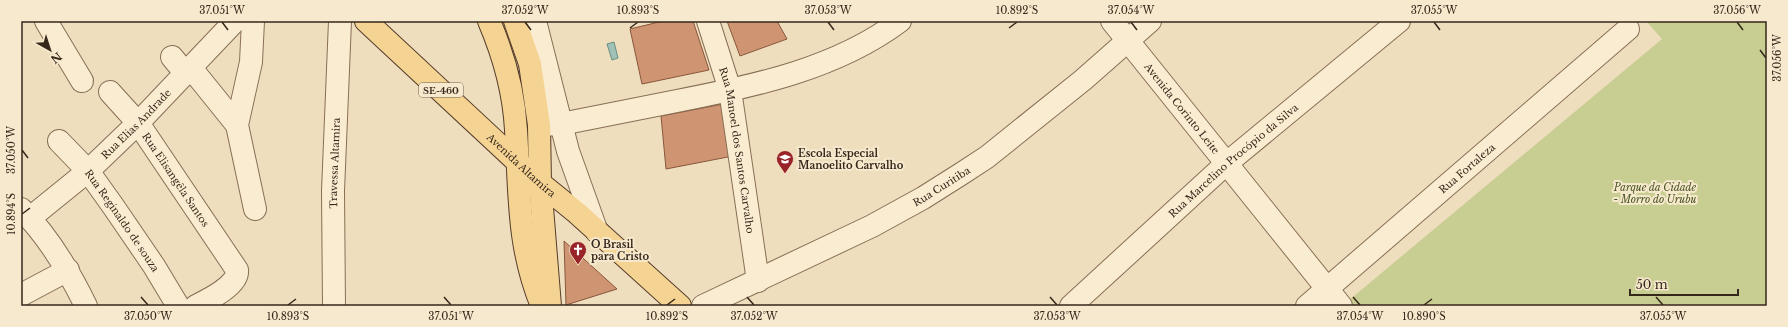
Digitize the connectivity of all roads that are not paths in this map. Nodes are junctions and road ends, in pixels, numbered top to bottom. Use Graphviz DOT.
graph roads {
  1 [pos="46,21"];
  2 [pos="235,21"];
  3 [pos="253,21"];
  4 [pos="340,21"];
  5 [pos="366,21"];
  6 [pos="490,21"];
  7 [pos="515,21"];
  8 [pos="535,21"];
  9 [pos="708,21"];
  10 [pos="900,21"];
  11 [pos="1112,21"];
  12 [pos="1150,21"];
  13 [pos="1399,21"];
  14 [pos="1628,29"];
  15 [pos="1127,40"];
  16 [pos="172,57"];
  17 [pos="189,71"];
  18 [pos="82,81"];
  19 [pos="730,90"];
  20 [pos="110,92"];
  21 [pos="138,123"];
  22 [pos="561,124"];
  23 [pos="237,125"];
  24 [pos="539,125"];
  25 [pos="59,141"];
  26 [pos="516,160"];
  27 [pos="1227,163"];
  28 [pos="88,171"];
  29 [pos="540,183"];
  30 [pos="255,209"];
  31 [pos="26,214"];
  32 [pos="597,232"];
  33 [pos="68,270"];
  34 [pos="758,281"];
  35 [pos="21,295"];
  36 [pos="1334,298"];
  37 [pos="86,306"];
  38 [pos="178,306"];
  39 [pos="196,306"];
  40 [pos="334,306"];
  41 [pos="542,306"];
  42 [pos="550,306"];
  43 [pos="680,306"];
  44 [pos="703,306"];
  45 [pos="1071,306"];
  46 [pos="1307,306"];
  1 -- 18 [label="street"];
  2 -- 17 [label="street, Rua Elias Andrade"];
  3 -- 23 [label="street"];
  4 -- 40 [label="street, Travessa Altamira"];
  5 -- 26 [label="main road, Avenida Altamira / SE-460"];
  6 -- 26 [label="main road"];
  7 -- 24 [label="main road"];
  8 -- 22 [label="street"];
  9 -- 19 [label="street, Rua Manoel dos Santos Carvalho"];
  10 -- 19 [label="street"];
  11 -- 15 [label="street, Avenida Corinto Leite"];
  12 -- 15 [label="street, Rua Curitiba"];
  13 -- 27 [label="street, Rua Marcelino Procópio da Silva"];
  14 -- 36 [label="street, Rua Fortaleza"];
  15 -- 27 [label="street, Avenida Corinto Leite"];
  15 -- 34 [label="street, Rua Curitiba"];
  16 -- 17 [label="street"];
  17 -- 21 [label="street, Rua Elias Andrade"];
  17 -- 23 [label="street"];
  19 -- 22 [label="street"];
  19 -- 34 [label="street, Rua Manoel dos Santos Carvalho"];
  20 -- 21 [label="street, Rua Elisangêla Santos"];
  21 -- 28 [label="street, Rua Elias Andrade"];
  21 -- 39 [label="street, Rua Elisangêla Santos"];
  22 -- 24 [label="street"];
  22 -- 32 [label="street"];
  23 -- 30 [label="street"];
  24 -- 29 [label="main road"];
  25 -- 28 [label="street, Rua Reginaldo de souza"];
  26 -- 29 [label="main road, Avenida Altamira / SE-460"];
  26 -- 41 [label="main road"];
  27 -- 36 [label="street, Avenida Corinto Leite"];
  27 -- 45 [label="street, Rua Marcelino Procópio da Silva"];
  28 -- 31 [label="street, Rua Elias Andrade"];
  28 -- 38 [label="street, Rua Reginaldo de souza"];
  29 -- 32 [label="main road, Avenida Altamira / SE-460"];
  29 -- 42 [label="main road"];
  31 -- 33 [label="street"];
  32 -- 43 [label="main road, Avenida Altamira / SE-460"];
  33 -- 35 [label="street"];
  33 -- 37 [label="street"];
  34 -- 44 [label="street, Rua Curitiba"];
  36 -- 46 [label="street, Rua Fortaleza"];
}
